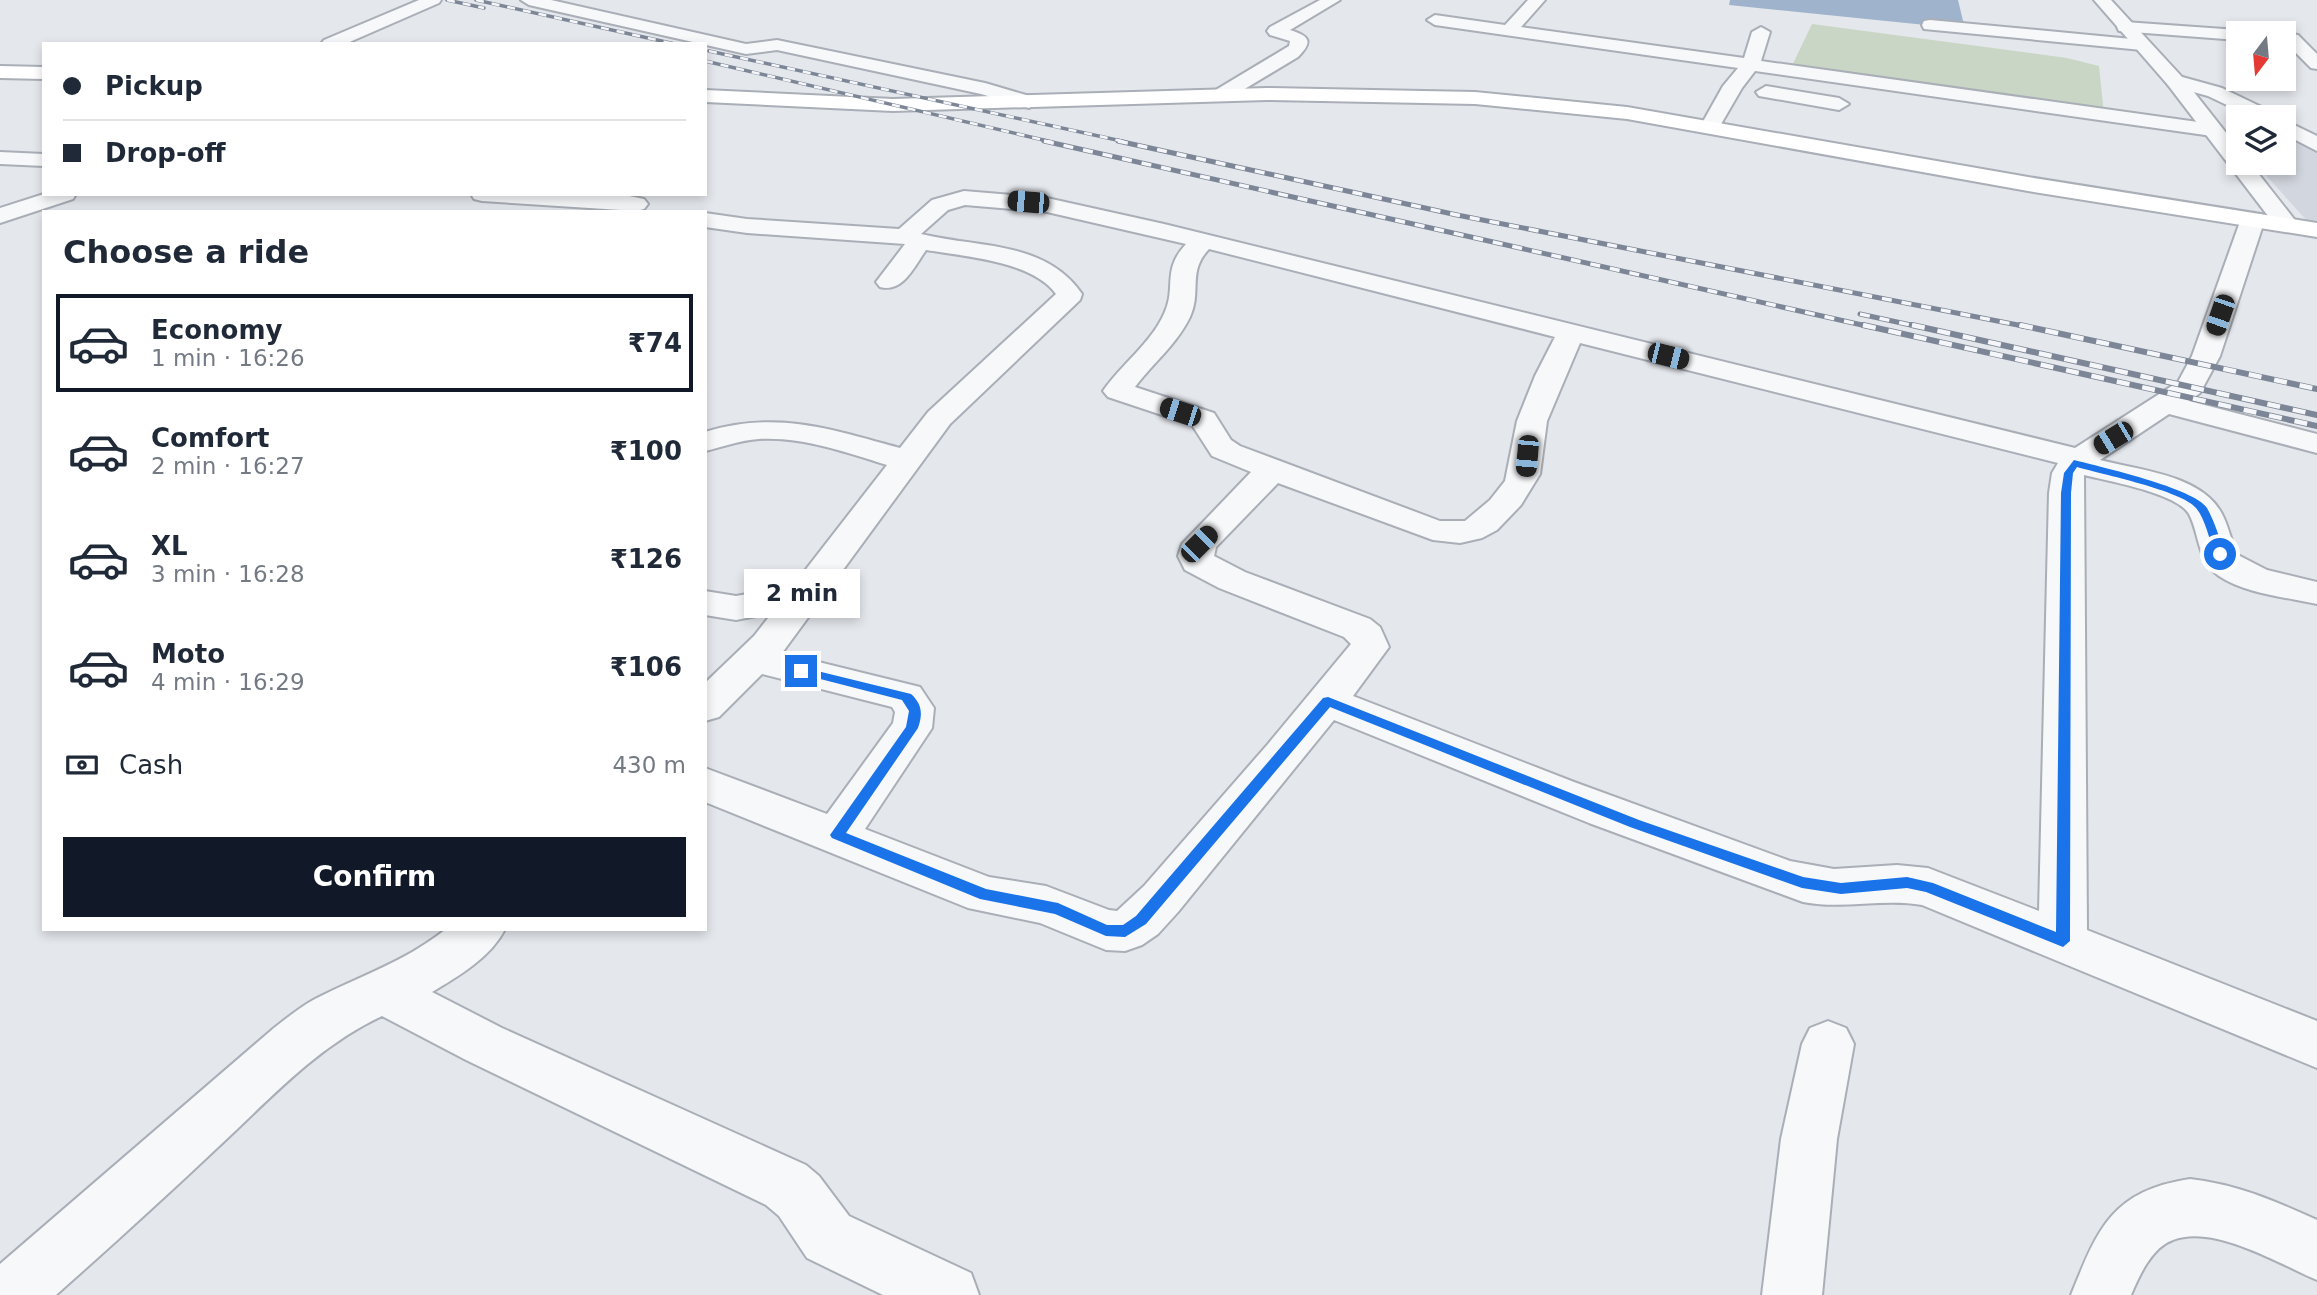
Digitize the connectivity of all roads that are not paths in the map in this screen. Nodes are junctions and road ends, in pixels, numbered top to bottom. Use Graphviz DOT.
graph roads {
  1 [pos="433,0"];
  2 [pos="529,0"];
  3 [pos="1332,0"];
  4 [pos="1537,0"];
  5 [pos="2102,0"];
  6 [pos="1435,20"];
  7 [pos="1930,24"];
  8 [pos="2125,27"];
  9 [pos="1508,30"];
  10 [pos="1761,32"];
  11 [pos="2226,34"];
  12 [pos="2296,40"];
  13 [pos="2317,41"];
  14 [pos="335,42"];
  15 [pos="2142,45"];
  16 [pos="2296,46"];
  17 [pos="1751,64"];
  18 [pos="2317,64"];
  19 [pos="0,72"];
  20 [pos="42,73"];
  21 [pos="2175,81"];
  22 [pos="1733,86"];
  23 [pos="1221,95"];
  24 [pos="707,96"];
  25 [pos="1029,102"];
  26 [pos="1839,104"];
  27 [pos="2242,105"];
  28 [pos="1710,127"];
  29 [pos="2212,130"];
  30 [pos="2296,133"];
  31 [pos="2317,145"];
  32 [pos="42,150"];
  33 [pos="8,159"];
  34 [pos="42,160"];
  35 [pos="59,196"];
  36 [pos="517,196"];
  37 [pos="639,203"];
  38 [pos="0,216"];
  39 [pos="707,220"];
  40 [pos="2270,222"];
  41 [pos="2317,230"];
  42 [pos="910,239"];
  43 [pos="1203,241"];
  44 [pos="888,282"];
  45 [pos="1572,333"];
  46 [pos="2166,404"];
  47 [pos="707,441"];
  48 [pos="2317,444"];
  49 [pos="906,460"];
  50 [pos="2077,461"];
  51 [pos="1273,469"];
  52 [pos="2317,593"];
  53 [pos="806,595"];
  54 [pos="707,603"];
  55 [pos="755,659"];
  56 [pos="1328,701"];
  57 [pos="707,706"];
  58 [pos="707,785"];
  59 [pos="837,835"];
  60 [pos="478,931"];
  61 [pos="2063,941"];
  62 [pos="385,993"];
  63 [pos="1828,1044"];
  64 [pos="2317,1045"];
  65 [pos="2317,1250"];
  66 [pos="914,1288"];
  67 [pos="10,1295"];
  68 [pos="1792,1295"];
  69 [pos="2101,1295"];
  1 -- 14 [label="street"];
  2 -- 25 [label="street"];
  3 -- 23 [label="street"];
  4 -- 9 [label="street"];
  5 -- 8 [label="street"];
  6 -- 9 [label="street"];
  7 -- 15 [label="street"];
  8 -- 11 [label="street"];
  8 -- 15 [label="street"];
  9 -- 17 [label="street"];
  10 -- 17 [label="street"];
  12 -- 13 [label="street"];
  15 -- 21 [label="street"];
  16 -- 18 [label="street"];
  17 -- 22 [label="street"];
  17 -- 29 [label="street"];
  19 -- 20 [label="main road"];
  21 -- 27 [label="street"];
  21 -- 29 [label="street"];
  22 -- 26 [label="street"];
  22 -- 28 [label="street"];
  23 -- 25 [label="main road"];
  23 -- 28 [label="main road"];
  24 -- 25 [label="main road"];
  28 -- 40 [label="main road"];
  29 -- 40 [label="street"];
  30 -- 31 [label="street"];
  32 -- 33 [label="street"];
  33 -- 34 [label="street"];
  35 -- 38 [label="street"];
  36 -- 37 [label="street"];
  39 -- 42 [label="street"];
  40 -- 41 [label="main road"];
  40 -- 46 [label="street"];
  42 -- 43 [label="street"];
  42 -- 44 [label="street"];
  42 -- 49 [label="street"];
  43 -- 45 [label="street"];
  43 -- 51 [label="street"];
  45 -- 50 [label="street"];
  45 -- 51 [label="street"];
  46 -- 48 [label="street"];
  46 -- 50 [label="street"];
  47 -- 49 [label="street"];
  49 -- 53 [label="street"];
  50 -- 52 [label="street"];
  50 -- 61 [label="street"];
  51 -- 56 [label="street"];
  53 -- 54 [label="street"];
  53 -- 55 [label="street"];
  55 -- 57 [label="street"];
  55 -- 59 [label="street"];
  56 -- 59 [label="street"];
  56 -- 61 [label="street"];
  58 -- 59 [label="street"];
  60 -- 62 [label="street"];
  61 -- 64 [label="street"];
  62 -- 66 [label="street"];
  62 -- 67 [label="street"];
  63 -- 68 [label="street"];
  65 -- 69 [label="street"];
}
